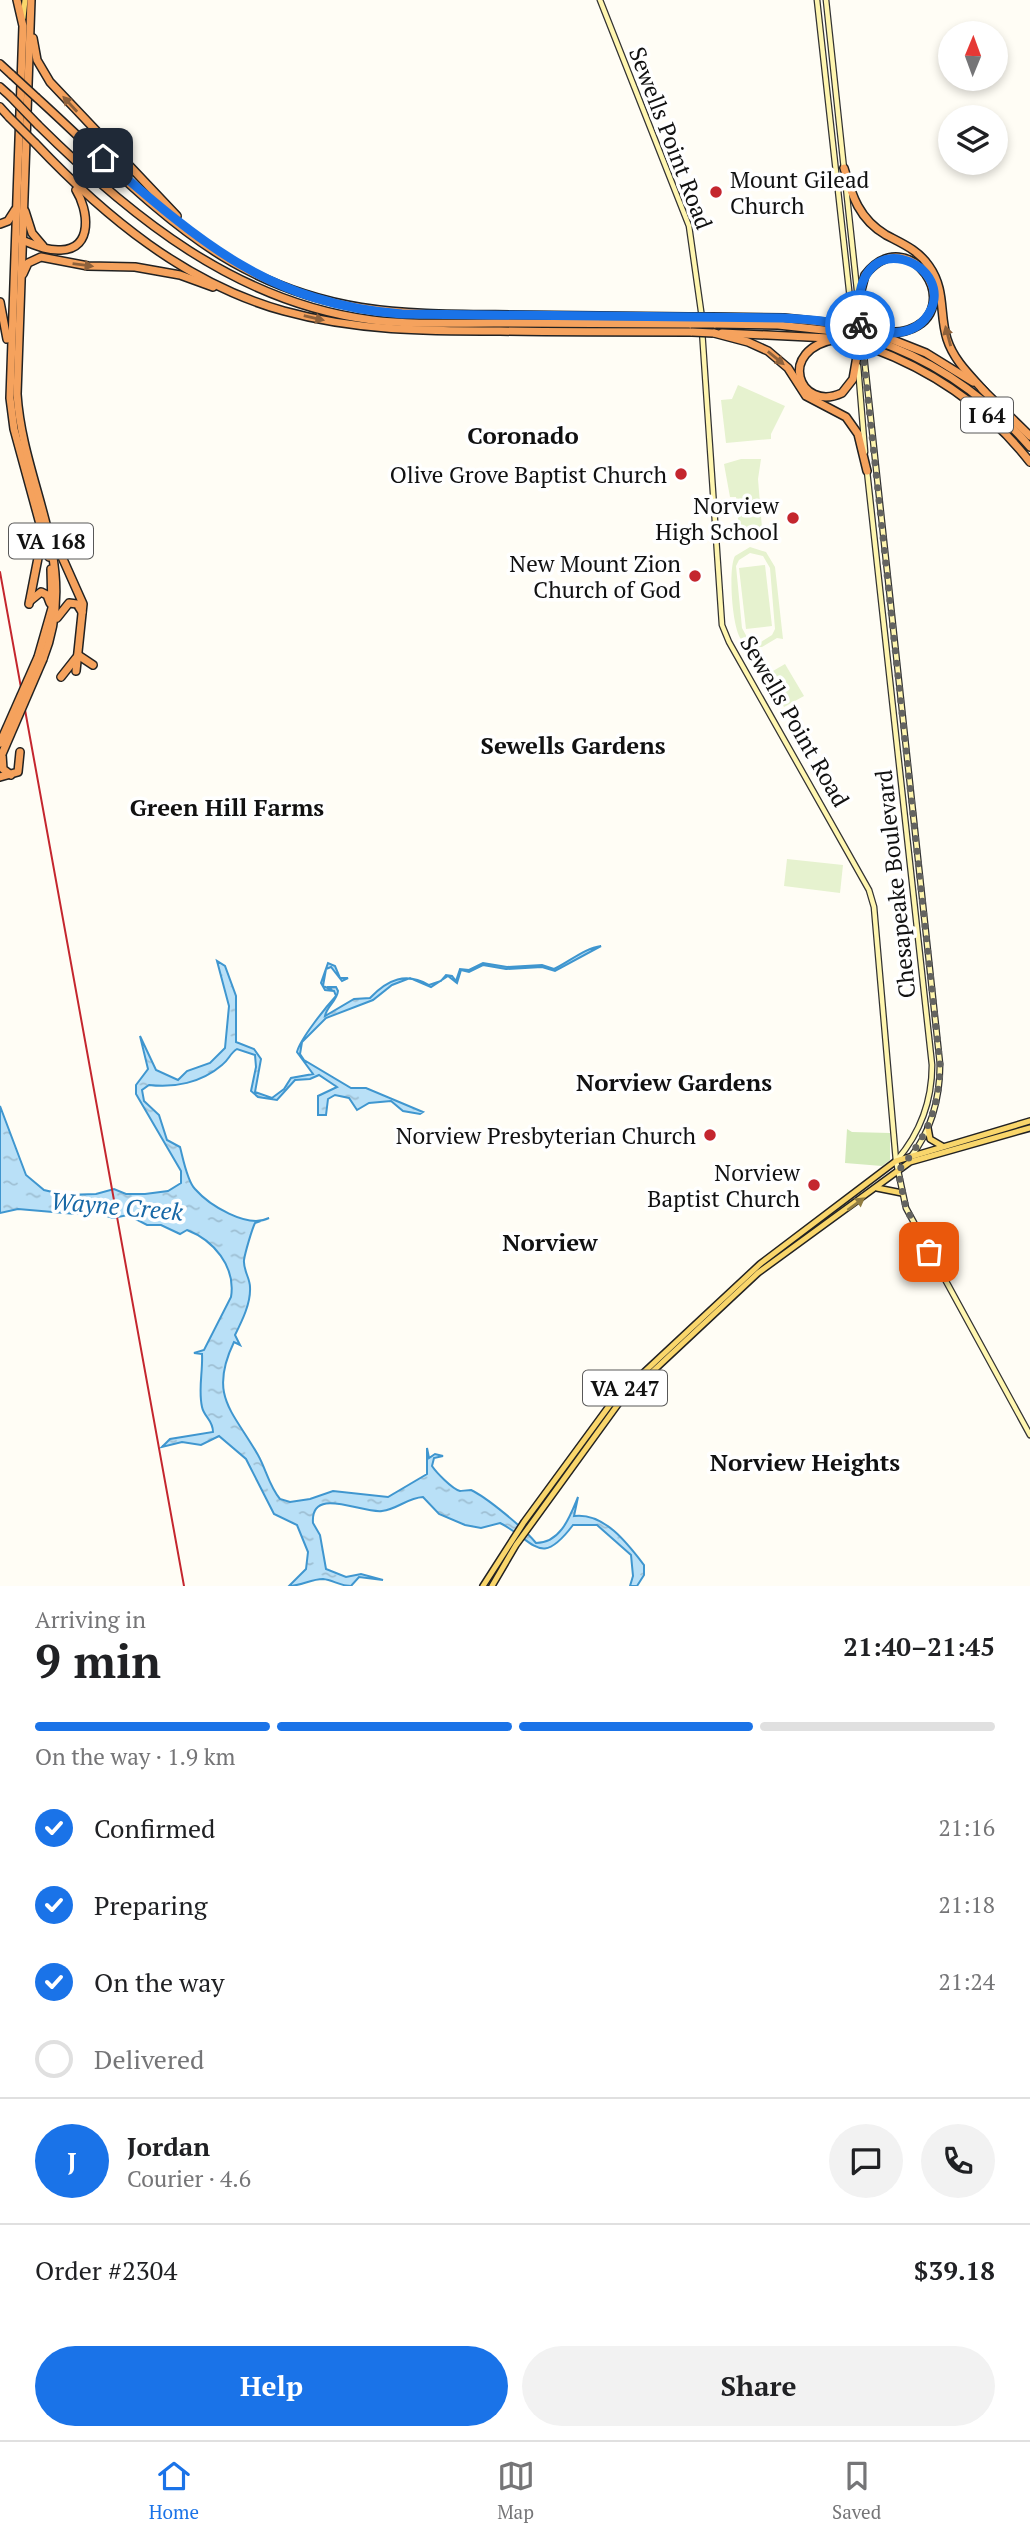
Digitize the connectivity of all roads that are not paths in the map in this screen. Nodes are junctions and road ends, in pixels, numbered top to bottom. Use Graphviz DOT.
graph roads {
  1 [pos="18,0"];
  2 [pos="24,0"];
  3 [pos="31,0"];
  4 [pos="600,0"];
  5 [pos="817,0"];
  6 [pos="826,0"];
  7 [pos="30,10"];
  8 [pos="23,26"];
  9 [pos="0,64"];
  10 [pos="0,87"];
  11 [pos="0,107"];
  12 [pos="844,168"];
  13 [pos="70,180"];
  14 [pos="20,205"];
  15 [pos="0,224"];
  16 [pos="18,239"];
  17 [pos="202,242"];
  18 [pos="50,250"];
  19 [pos="62,261"];
  20 [pos="20,284"];
  21 [pos="0,302"];
  22 [pos="857,306"];
  23 [pos="282,311"];
  24 [pos="691,324"];
  25 [pos="713,333"];
  26 [pos="841,334"];
  27 [pos="871,340"];
  28 [pos="857,356"];
  29 [pos="10,366"];
  30 [pos="985,392"];
  31 [pos="1030,436"];
  32 [pos="1030,447"];
  33 [pos="1030,462"];
  34 [pos="867,471"];
  35 [pos="44,522"];
  36 [pos="52,608"];
  37 [pos="83,620"];
  38 [pos="54,625"];
  39 [pos="78,655"];
  40 [pos="41,658"];
  41 [pos="93,665"];
  42 [pos="76,671"];
  43 [pos="61,677"];
  44 [pos="0,743"];
  45 [pos="20,752"];
  46 [pos="1,757"];
  47 [pos="12,775"];
  48 [pos="0,777"];
  49 [pos="940,1064"];
  50 [pos="932,1065"];
  51 [pos="1030,1121"];
  52 [pos="928,1128"];
  53 [pos="1030,1128"];
  54 [pos="894,1140"];
  55 [pos="910,1143"];
  56 [pos="942,1146"];
  57 [pos="913,1154"];
  58 [pos="896,1161"];
  59 [pos="898,1171"];
  60 [pos="877,1188"];
  61 [pos="902,1193"];
  62 [pos="1030,1436"];
  63 [pos="483,1586"];
  64 [pos="492,1586"];
  1 -- 8 [label="highway"];
  2 -- 8 [label="main road, VA 168"];
  3 -- 7 [label="highway, VA 168"];
  4 -- 54 [label="main road, Sewells Point Road"];
  5 -- 28 [label="main road, Chesapeake Boulevard"];
  6 -- 12 [label="main road, Chesapeake Boulevard"];
  7 -- 14 [label="highway, VA 168"];
  17 -- 7 [label="highway, one-way"];
  8 -- 14 [label="highway, VA 168"];
  9 -- 17 [label="highway, I 64, bridge"];
  10 -- 24 [label="highway, bridge"];
  11 -- 13 [label="highway, I 64, bridge"];
  12 -- 22 [label="main road, Chesapeake Boulevard"];
  30 -- 12 [label="highway, one-way"];
  13 -- 18 [label="highway"];
  13 -- 23 [label="highway, I 64"];
  14 -- 15 [label="highway"];
  14 -- 16 [label="highway, VA 168"];
  14 -- 18 [label="highway"];
  16 -- 18 [label="highway"];
  16 -- 19 [label="highway"];
  16 -- 20 [label="highway, VA 168"];
  16 -- 29 [label="highway, VA 168"];
  17 -- 24 [label="highway, I 64"];
  19 -- 20 [label="highway"];
  19 -- 23 [label="highway, one-way"];
  20 -- 35 [label="highway, VA 168"];
  21 -- 29 [label="highway"];
  22 -- 27 [label="highway"];
  22 -- 49 [label="main road, Chesapeake Boulevard"];
  23 -- 24 [label="highway, I 64, one-way"];
  24 -- 25 [label="highway, I 64, bridge"];
  24 -- 26 [label="highway, bridge"];
  25 -- 26 [label="highway, I 64"];
  25 -- 34 [label="highway, one-way"];
  26 -- 27 [label="highway, I 64, bridge"];
  26 -- 27 [label="highway, I 64, bridge"];
  26 -- 28 [label="highway"];
  27 -- 30 [label="highway, I 64"];
  27 -- 32 [label="highway"];
  27 -- 33 [label="highway, I 64"];
  28 -- 34 [label="main road, Chesapeake Boulevard"];
  29 -- 35 [label="highway, VA 168"];
  30 -- 31 [label="highway, I 64"];
  34 -- 50 [label="main road, Chesapeake Boulevard"];
  35 -- 36 [label="highway, VA 168"];
  35 -- 36 [label="highway"];
  35 -- 37 [label="highway"];
  35 -- 38 [label="highway, VA 168"];
  36 -- 40 [label="highway, VA 168"];
  37 -- 38 [label="highway"];
  37 -- 39 [label="highway"];
  38 -- 40 [label="highway, VA 168"];
  39 -- 41 [label="highway"];
  39 -- 42 [label="highway"];
  39 -- 43 [label="highway"];
  40 -- 44 [label="highway, VA 168, bridge"];
  40 -- 46 [label="highway, VA 168, bridge"];
  45 -- 47 [label="highway"];
  46 -- 47 [label="highway"];
  47 -- 48 [label="highway"];
  49 -- 50 [label="main road"];
  49 -- 52 [label="main road, Chesapeake Boulevard"];
  50 -- 55 [label="main road, Chesapeake Boulevard"];
  51 -- 56 [label="main road, VA 247"];
  52 -- 56 [label="main road"];
  52 -- 57 [label="main road, Chesapeake Boulevard"];
  53 -- 59 [label="main road, VA 247"];
  54 -- 55 [label="main road"];
  54 -- 58 [label="main road, Sewells Point Road"];
  55 -- 58 [label="main road, Chesapeake Boulevard"];
  56 -- 57 [label="main road, VA 247"];
  57 -- 58 [label="main road, VA 247"];
  57 -- 59 [label="main road, Chesapeake Boulevard"];
  58 -- 59 [label="main road, Sewells Point Road"];
  58 -- 63 [label="main road, Chesapeake Boulevard / VA 247"];
  59 -- 60 [label="main road, Chesapeake Boulevard / VA 247"];
  59 -- 61 [label="main road, Sewells Point Road"];
  60 -- 61 [label="main road"];
  64 -- 60 [label="main road, Chesapeake Boulevard / VA 247, one-way"];
  61 -- 62 [label="main road, Sewells Point Road"];
}
